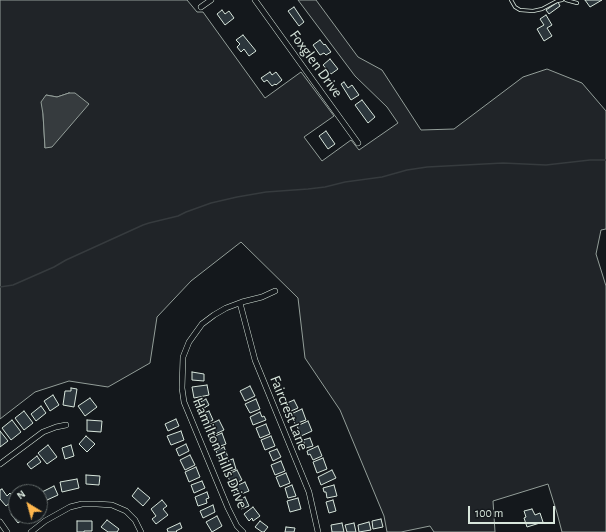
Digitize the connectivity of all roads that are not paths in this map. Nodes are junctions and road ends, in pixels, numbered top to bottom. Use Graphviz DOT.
graph roads {
  1 [pos="211,0"];
  2 [pos="255,0"];
  3 [pos="511,0"];
  4 [pos="562,0"];
  5 [pos="566,0"];
  6 [pos="577,3"];
  7 [pos="201,7"];
  8 [pos="358,143"];
  9 [pos="275,291"];
  10 [pos="240,303"];
  11 [pos="66,425"];
  12 [pos="0,464"];
  13 [pos="0,522"];
  14 [pos="7,532"];
  15 [pos="31,532"];
  16 [pos="141,532"];
  17 [pos="243,532"];
  18 [pos="318,532"];
  1 -- 7 [label="street"];
  2 -- 8 [label="street, Foxglen Drive"];
  3 -- 4 [label="lane"];
  5 -- 6 [label="lane"];
  9 -- 10 [label="street, Hamilton Hills Drive"];
  10 -- 17 [label="street, Hamilton Hills Drive"];
  10 -- 18 [label="street, Faircrest Lane"];
  11 -- 12 [label="street"];
  13 -- 14 [label="street"];
  15 -- 16 [label="street"];
}
